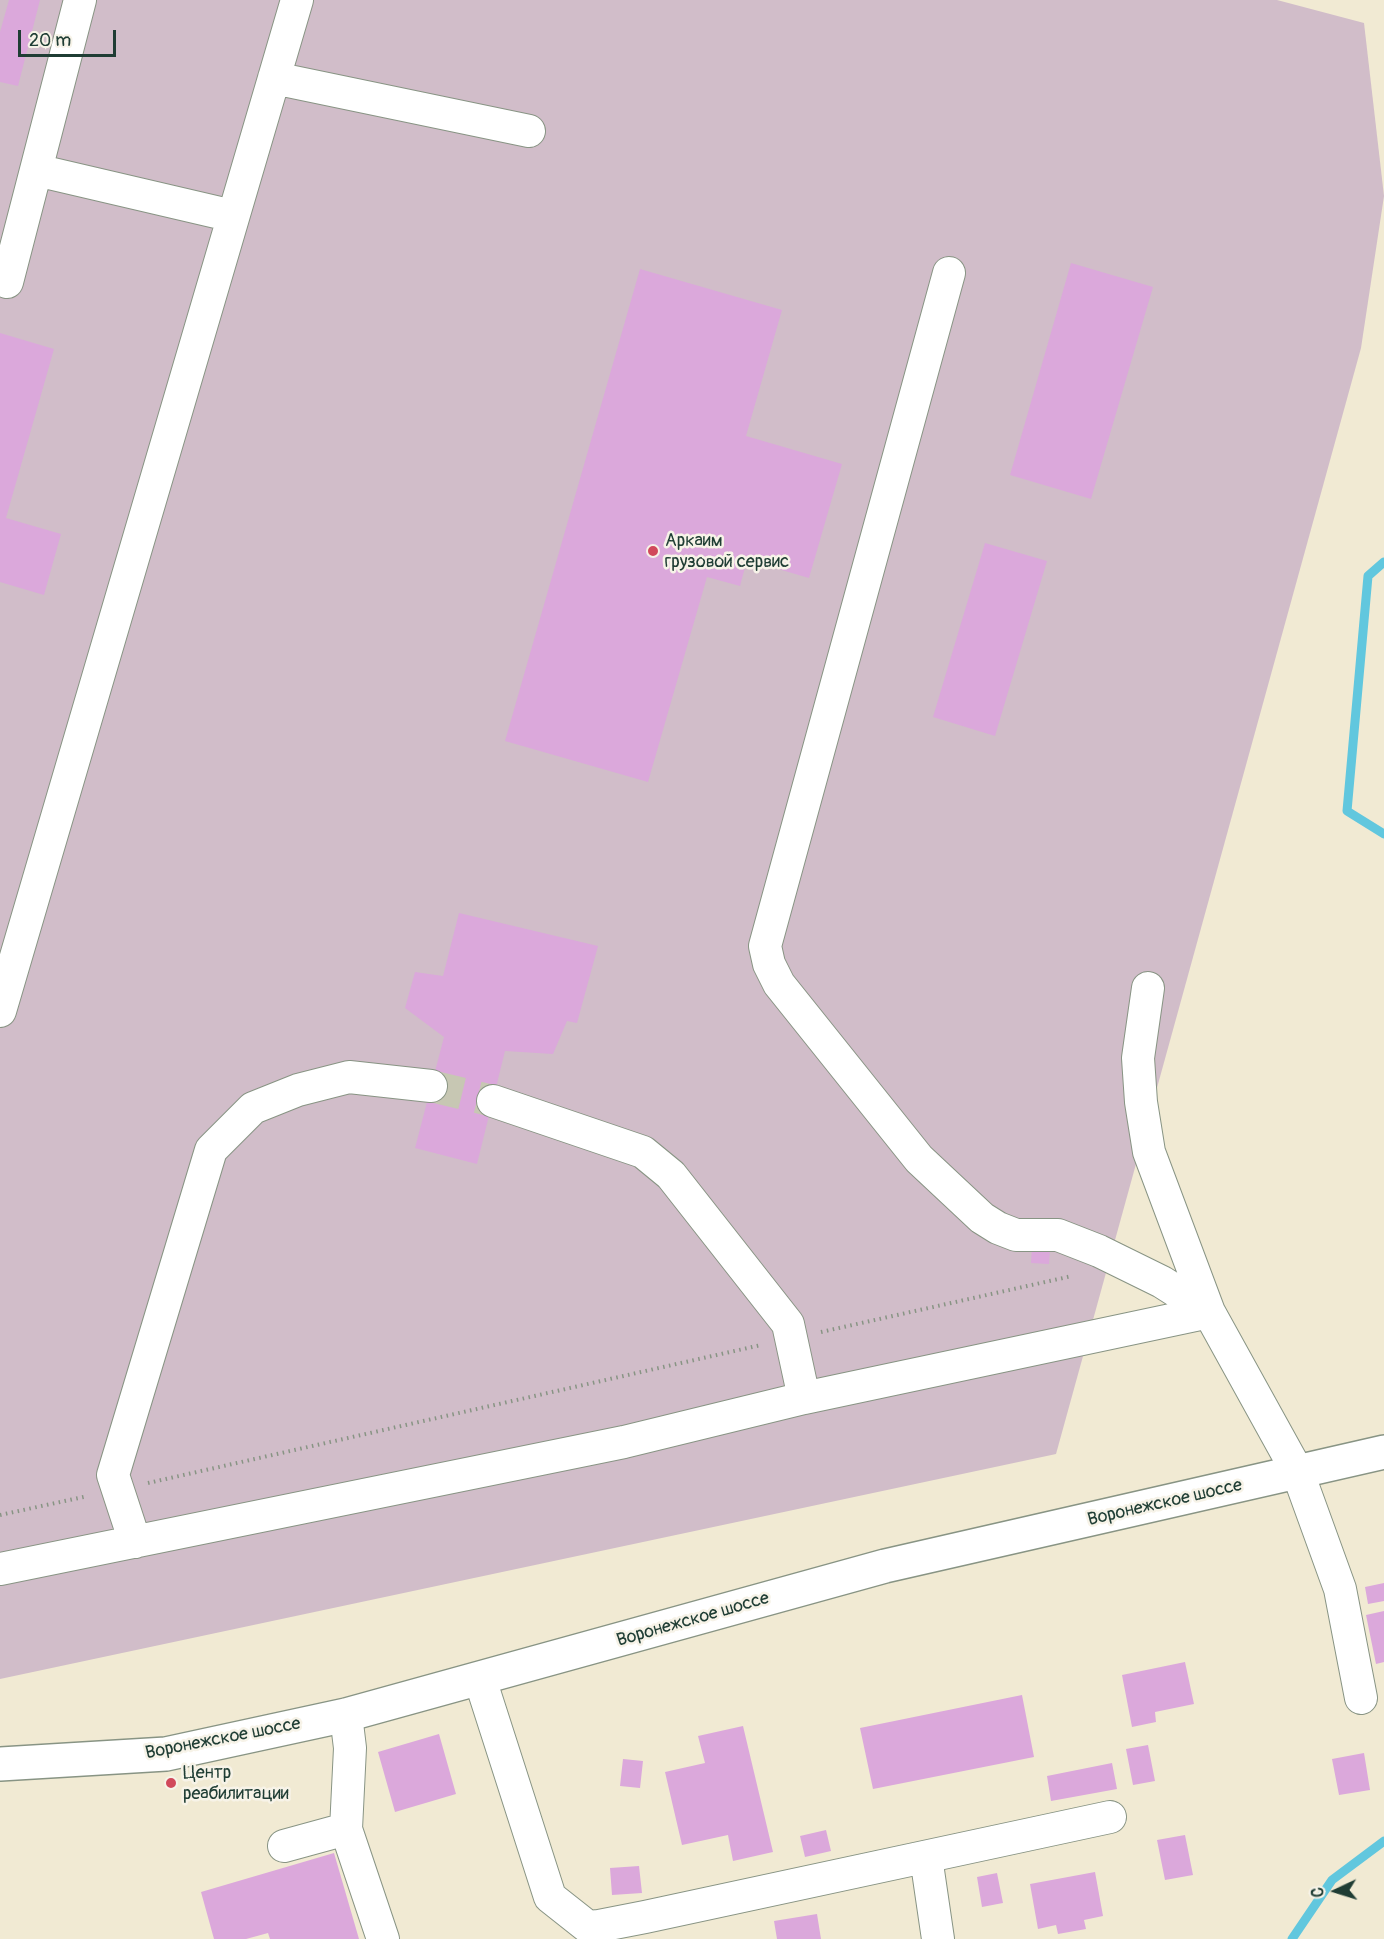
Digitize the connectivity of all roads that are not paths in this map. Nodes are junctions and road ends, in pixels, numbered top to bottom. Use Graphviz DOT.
graph roads {
  1 [pos="80,0"];
  2 [pos="297,0"];
  3 [pos="274,78"];
  4 [pos="529,131"];
  5 [pos="36,170"];
  6 [pos="233,216"];
  7 [pos="949,273"];
  8 [pos="7,282"];
  9 [pos="1148,988"];
  10 [pos="0,1011"];
  11 [pos="431,1086"];
  12 [pos="493,1101"];
  13 [pos="1209,1312"];
  14 [pos="804,1398"];
  15 [pos="1384,1452"];
  16 [pos="1298,1473"];
  17 [pos="135,1542"];
  18 [pos="0,1569"];
  19 [pos="480,1679"];
  20 [pos="1361,1698"];
  21 [pos="346,1715"];
  22 [pos="0,1764"];
  23 [pos="1110,1817"];
  24 [pos="346,1829"];
  25 [pos="284,1846"];
  26 [pos="926,1857"];
  27 [pos="581,1932"];
  28 [pos="383,1939"];
  29 [pos="938,1939"];
  1 -- 5 [label="lane"];
  2 -- 3 [label="lane"];
  3 -- 4 [label="lane"];
  3 -- 6 [label="lane"];
  5 -- 6 [label="lane"];
  5 -- 8 [label="lane"];
  6 -- 10 [label="lane"];
  7 -- 13 [label="lane"];
  9 -- 13 [label="lane"];
  11 -- 17 [label="lane"];
  12 -- 14 [label="lane"];
  13 -- 14 [label="lane"];
  13 -- 16 [label="lane"];
  14 -- 17 [label="lane"];
  15 -- 16 [label="main road, Воронежское шоссе"];
  16 -- 19 [label="main road, Воронежское шоссе"];
  16 -- 20 [label="lane"];
  17 -- 18 [label="lane"];
  19 -- 21 [label="main road, Воронежское шоссе"];
  19 -- 27 [label="lane"];
  21 -- 22 [label="main road, Воронежское шоссе"];
  21 -- 24 [label="lane"];
  23 -- 26 [label="lane"];
  24 -- 25 [label="lane"];
  24 -- 28 [label="lane"];
  26 -- 27 [label="lane"];
  26 -- 29 [label="lane"];
}
